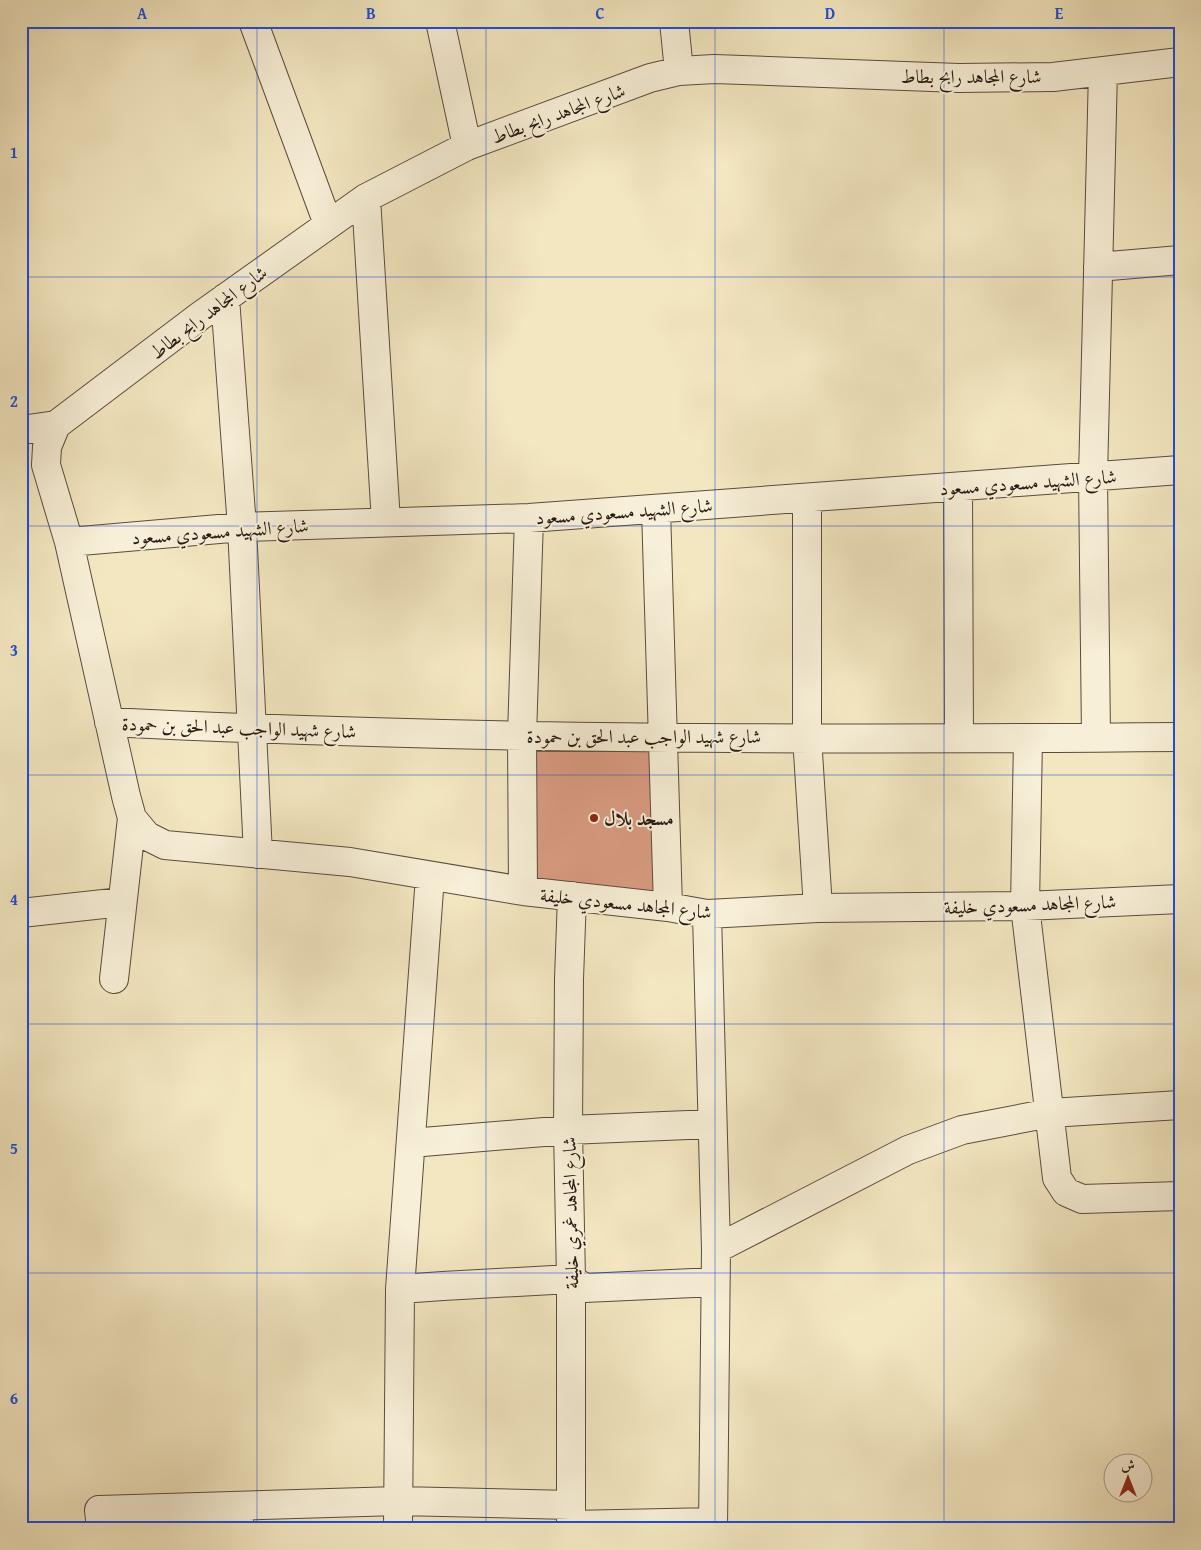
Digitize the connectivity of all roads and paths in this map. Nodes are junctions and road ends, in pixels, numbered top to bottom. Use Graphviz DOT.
graph roads {
  1 [pos="253,21"];
  2 [pos="440,21"];
  3 [pos="674,21"];
  4 [pos="1180,62"];
  5 [pos="679,71"];
  6 [pos="1103,71"];
  7 [pos="467,146"];
  8 [pos="366,198"];
  9 [pos="328,224"];
  10 [pos="1180,260"];
  11 [pos="1098,267"];
  12 [pos="225,298"];
  13 [pos="56,425"];
  14 [pos="21,430"];
  15 [pos="1180,470"];
  16 [pos="1093,477"];
  17 [pos="958,487"];
  18 [pos="807,498"];
  19 [pos="656,509"];
  20 [pos="530,518"];
  21 [pos="386,522"];
  22 [pos="242,527"];
  23 [pos="69,542"];
  24 [pos="109,722"];
  25 [pos="252,729"];
  26 [pos="522,736"];
  27 [pos="662,736"];
  28 [pos="807,737"];
  29 [pos="1180,737"];
  30 [pos="959,738"];
  31 [pos="1028,738"];
  32 [pos="1096,738"];
  33 [pos="132,818"];
  34 [pos="258,854"];
  35 [pos="430,876"];
  36 [pos="523,892"];
  37 [pos="572,896"];
  38 [pos="1180,899"];
  39 [pos="122,902"];
  40 [pos="668,906"];
  41 [pos="1025,906"];
  42 [pos="818,908"];
  43 [pos="21,913"];
  44 [pos="707,914"];
  45 [pos="114,979"];
  46 [pos="1180,1105"];
  47 [pos="1050,1113"];
  48 [pos="712,1124"];
  49 [pos="568,1130"];
  50 [pos="411,1143"];
  51 [pos="1180,1196"];
  52 [pos="716,1249"];
  53 [pos="571,1279"];
  54 [pos="715,1282"];
  55 [pos="400,1289"];
  56 [pos="398,1501"];
  57 [pos="239,1517"];
  58 [pos="571,1520"];
  59 [pos="713,1525"];
  60 [pos="101,1529"];
  61 [pos="398,1529"];
  1 -- 9 [label="street"];
  2 -- 7 [label="street"];
  3 -- 5 [label="street"];
  4 -- 6 [label="street, شارع المجاهد رابح بطاط"];
  5 -- 6 [label="street, شارع المجاهد رابح بطاط"];
  5 -- 7 [label="street, شارع المجاهد رابح بطاط"];
  6 -- 11 [label="street"];
  7 -- 8 [label="street, شارع المجاهد رابح بطاط"];
  8 -- 9 [label="street, شارع المجاهد رابح بطاط"];
  8 -- 21 [label="street"];
  9 -- 12 [label="street, شارع المجاهد رابح بطاط"];
  10 -- 11 [label="street"];
  11 -- 16 [label="street"];
  12 -- 13 [label="street, شارع المجاهد رابح بطاط"];
  12 -- 22 [label="street"];
  13 -- 14 [label="street, شارع المجاهد رابح بطاط"];
  13 -- 23 [label="street"];
  15 -- 16 [label="street, شارع الشهيد مسعودي مسعود"];
  16 -- 17 [label="street, شارع الشهيد مسعودي مسعود"];
  16 -- 32 [label="street"];
  17 -- 18 [label="street, شارع الشهيد مسعودي مسعود"];
  17 -- 30 [label="street"];
  18 -- 19 [label="street, شارع الشهيد مسعودي مسعود"];
  18 -- 28 [label="street"];
  19 -- 20 [label="street, شارع الشهيد مسعودي مسعود"];
  19 -- 27 [label="street"];
  20 -- 21 [label="street, شارع الشهيد مسعودي مسعود"];
  20 -- 26 [label="street"];
  21 -- 22 [label="street, شارع الشهيد مسعودي مسعود"];
  22 -- 23 [label="street, شارع الشهيد مسعودي مسعود"];
  22 -- 25 [label="street"];
  23 -- 24 [label="street"];
  24 -- 25 [label="street, شارع شهيد الواجب عبد الحق بن حمودة"];
  24 -- 33 [label="street"];
  25 -- 26 [label="street, شارع شهيد الواجب عبد الحق بن حمودة"];
  25 -- 34 [label="street"];
  26 -- 27 [label="street, شارع شهيد الواجب عبد الحق بن حمودة"];
  26 -- 36 [label="street"];
  27 -- 28 [label="street, شارع شهيد الواجب عبد الحق بن حمودة"];
  27 -- 40 [label="street"];
  28 -- 30 [label="street, شارع شهيد الواجب عبد الحق بن حمودة"];
  28 -- 42 [label="street"];
  29 -- 32 [label="street, شارع شهيد الواجب عبد الحق بن حمودة"];
  30 -- 31 [label="street, شارع شهيد الواجب عبد الحق بن حمودة"];
  31 -- 32 [label="street, شارع شهيد الواجب عبد الحق بن حمودة"];
  31 -- 41 [label="street"];
  33 -- 34 [label="street, شارع المجاهد مسعودي خليفة"];
  33 -- 39 [label="street"];
  34 -- 35 [label="street, شارع المجاهد مسعودي خليفة"];
  35 -- 36 [label="street, شارع المجاهد مسعودي خليفة"];
  35 -- 50 [label="street"];
  36 -- 37 [label="street, شارع المجاهد مسعودي خليفة"];
  37 -- 40 [label="street, شارع المجاهد مسعودي خليفة"];
  37 -- 49 [label="street, شارع المجاهد غمري خليفة"];
  38 -- 41 [label="street, شارع المجاهد مسعودي خليفة"];
  39 -- 43 [label="street"];
  39 -- 45 [label="street"];
  40 -- 44 [label="street, شارع المجاهد مسعودي خليفة"];
  41 -- 42 [label="street, شارع المجاهد مسعودي خليفة"];
  41 -- 47 [label="street"];
  42 -- 44 [label="street, شارع المجاهد مسعودي خليفة"];
  44 -- 48 [label="street"];
  46 -- 47 [label="street"];
  47 -- 51 [label="street"];
  47 -- 52 [label="street"];
  48 -- 49 [label="street"];
  48 -- 52 [label="street"];
  49 -- 50 [label="street"];
  49 -- 53 [label="street, شارع المجاهد غمري خليفة"];
  50 -- 55 [label="street"];
  52 -- 54 [label="street"];
  53 -- 54 [label="street"];
  53 -- 55 [label="street"];
  53 -- 58 [label="street, شارع المجاهد غمري خليفة"];
  54 -- 59 [label="street"];
  55 -- 56 [label="street"];
  56 -- 57 [label="street"];
  56 -- 58 [label="street"];
  56 -- 61 [label="street"];
  57 -- 60 [label="street"];
  58 -- 59 [label="street"];
}
